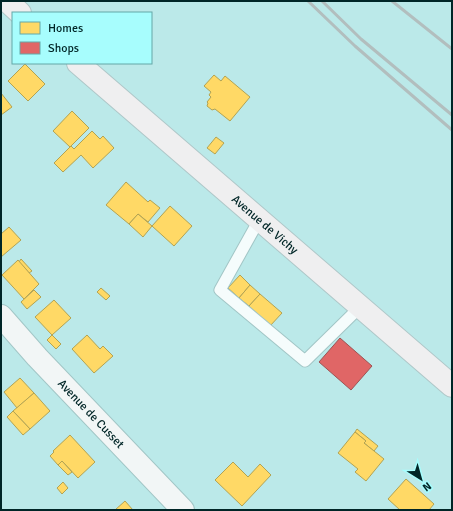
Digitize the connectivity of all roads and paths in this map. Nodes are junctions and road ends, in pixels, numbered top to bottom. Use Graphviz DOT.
graph roads {
  1 [pos="7,1"];
  2 [pos="19,12"];
  3 [pos="79,64"];
  4 [pos="259,220"];
  5 [pos="360,306"];
  6 [pos="1,316"];
  7 [pos="452,386"];
  8 [pos="183,510"];
  1 -- 2 [label="main road"];
  3 -- 4 [label="main road, Avenue de Vichy"];
  4 -- 5 [label="main road, Avenue de Vichy"];
  4 -- 5 [label="lane"];
  5 -- 7 [label="main road, Avenue de Vichy"];
  6 -- 8 [label="main road, Avenue de Cusset"];
}
